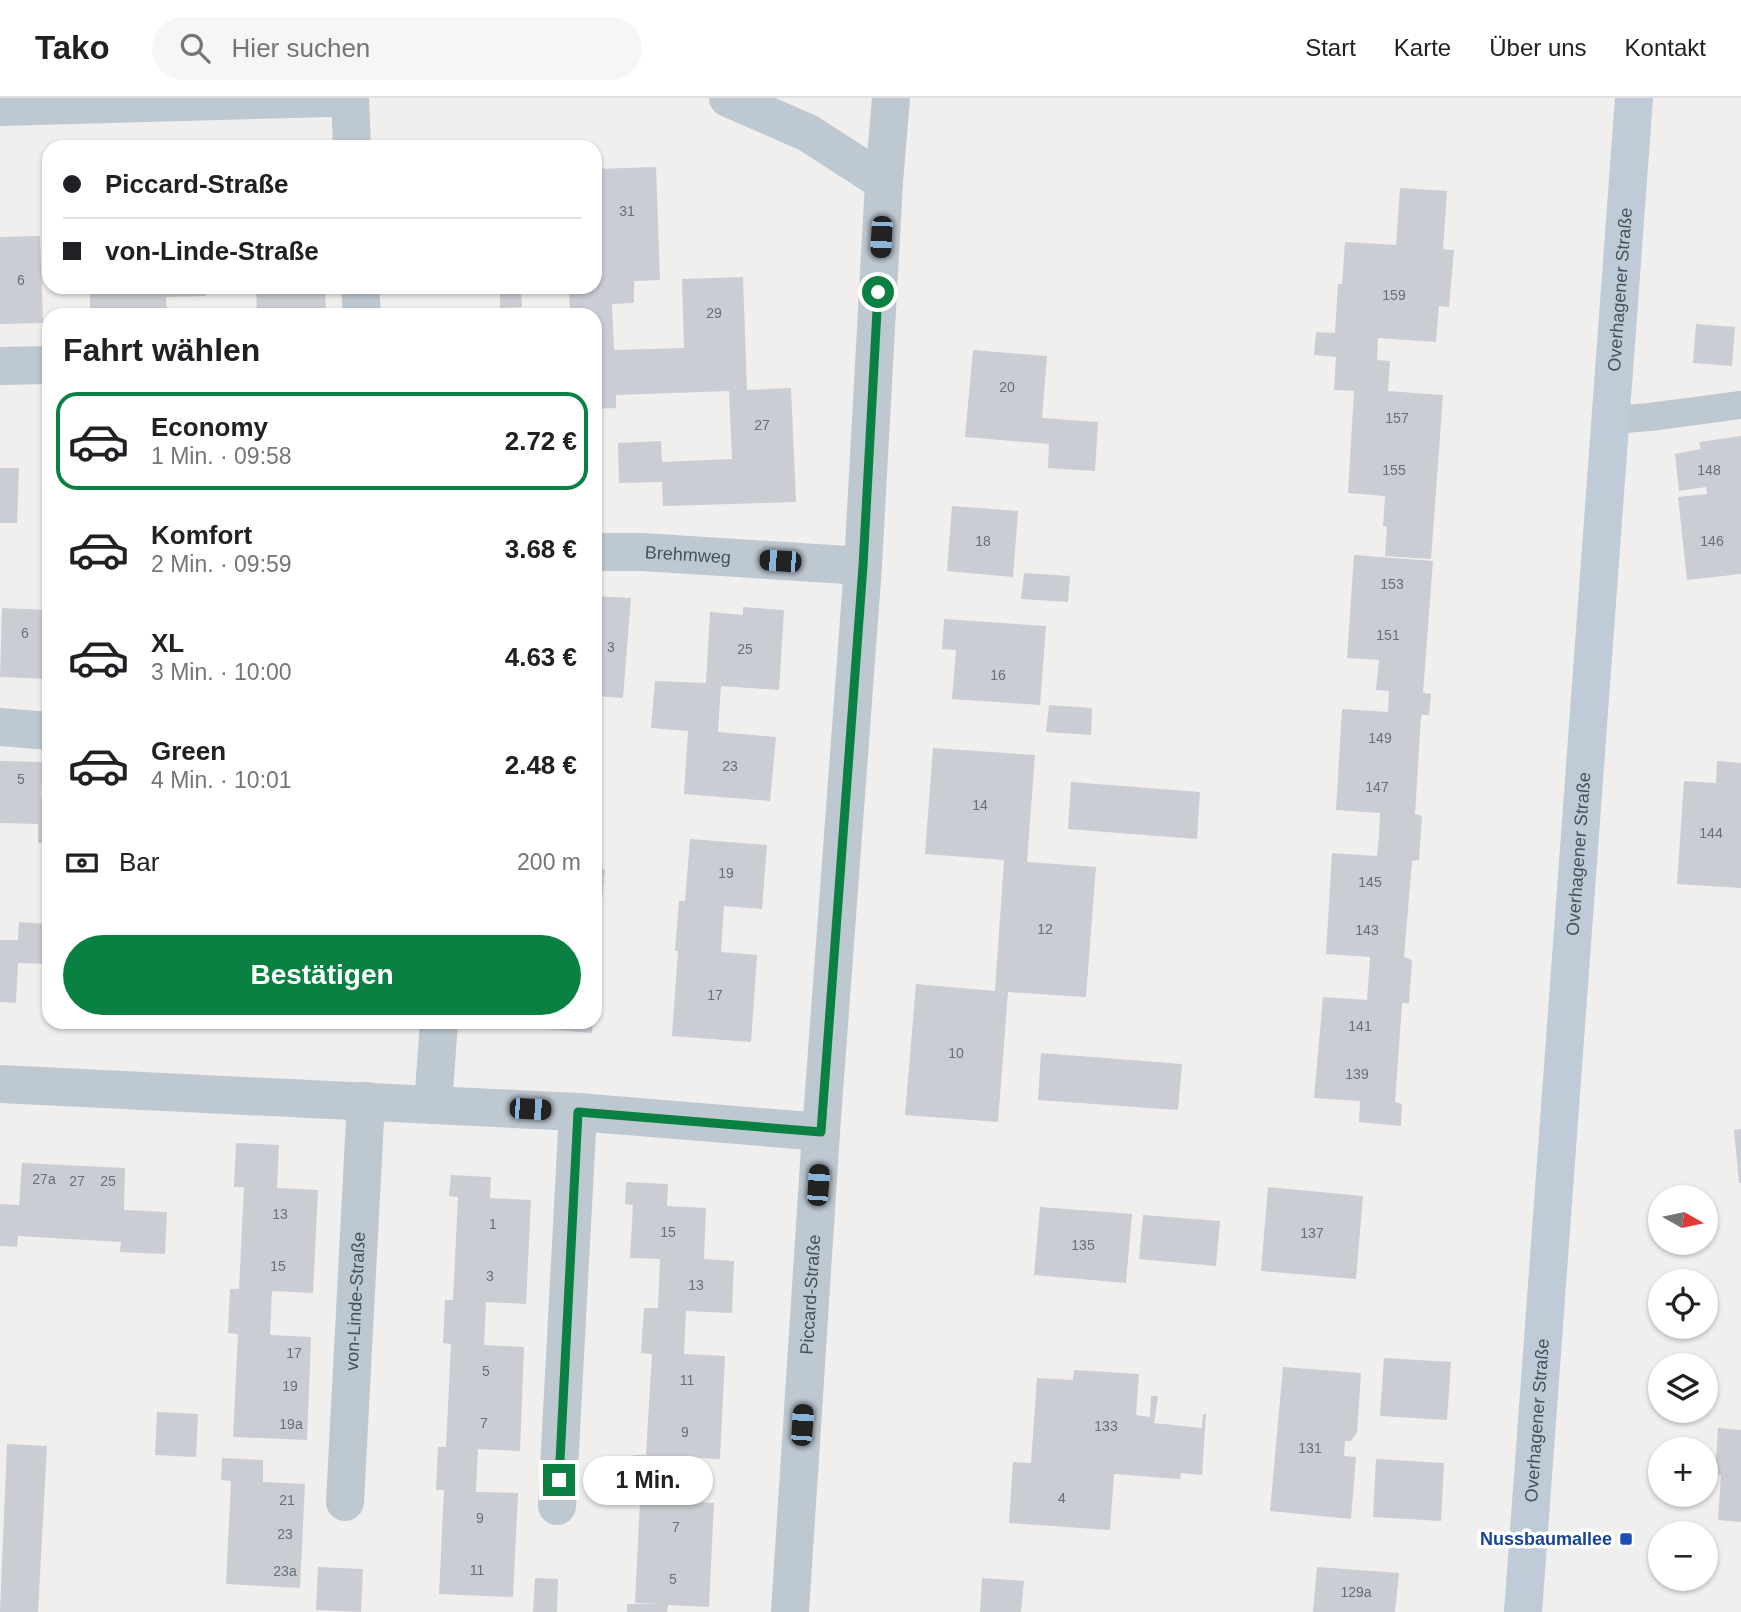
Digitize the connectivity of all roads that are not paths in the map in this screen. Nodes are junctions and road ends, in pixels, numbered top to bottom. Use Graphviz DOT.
graph roads {
  1 [pos="331,98"];
  2 [pos="350,98"];
  3 [pos="728,98"];
  4 [pos="891,98"];
  5 [pos="1634,98"];
  6 [pos="270,99"];
  7 [pos="0,107"];
  8 [pos="352,140"];
  9 [pos="884,182"];
  10 [pos="42,365"];
  11 [pos="0,366"];
  12 [pos="1741,405"];
  13 [pos="1611,420"];
  14 [pos="602,552"];
  15 [pos="863,566"];
  16 [pos="0,727"];
  17 [pos="42,730"];
  18 [pos="438,1029"];
  19 [pos="0,1084"];
  20 [pos="366,1101"];
  21 [pos="433,1105"];
  22 [pos="578,1112"];
  23 [pos="821,1132"];
  24 [pos="345,1502"];
  25 [pos="557,1506"];
  26 [pos="790,1612"];
  27 [pos="1523,1612"];
  1 -- 6 [label="street"];
  2 -- 8 [label="street"];
  3 -- 9 [label="street"];
  4 -- 9 [label="street, Piccard-Straße"];
  5 -- 13 [label="main road, Overhagener Straße"];
  6 -- 7 [label="street"];
  9 -- 15 [label="street, Piccard-Straße"];
  10 -- 11 [label="street"];
  12 -- 13 [label="lane"];
  13 -- 27 [label="main road, Overhagener Straße"];
  14 -- 15 [label="street, Brehmweg"];
  15 -- 23 [label="street, Piccard-Straße"];
  16 -- 17 [label="street"];
  18 -- 21 [label="street"];
  19 -- 20 [label="street"];
  20 -- 21 [label="street"];
  20 -- 24 [label="street, von-Linde-Straße"];
  21 -- 22 [label="street"];
  22 -- 23 [label="street"];
  22 -- 25 [label="street"];
  23 -- 26 [label="street, Piccard-Straße"];
}
